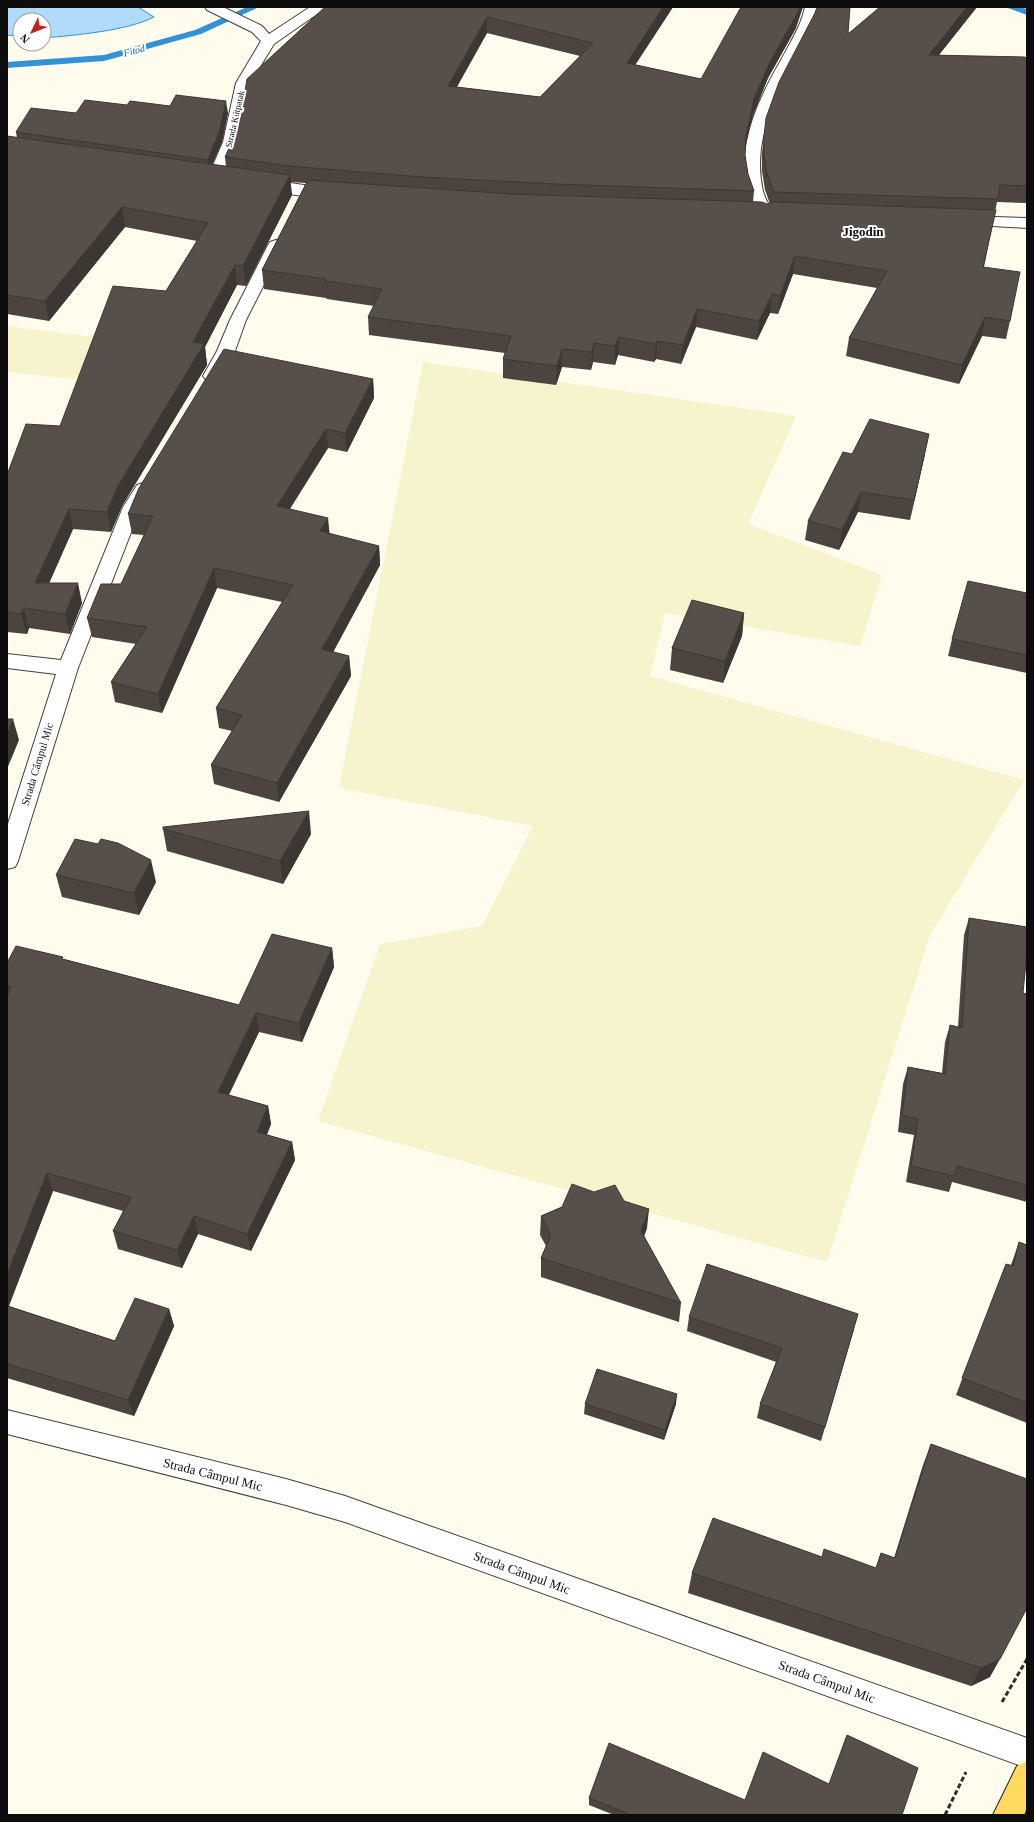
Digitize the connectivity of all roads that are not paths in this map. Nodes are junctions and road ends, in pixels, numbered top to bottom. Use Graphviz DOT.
graph roads {
  1 [pos="212,7"];
  2 [pos="320,7"];
  3 [pos="812,7"];
  4 [pos="268,41"];
  5 [pos="350,194"];
  6 [pos="750,215"];
  7 [pos="766,216"];
  8 [pos="782,216"];
  9 [pos="948,221"];
  10 [pos="1027,223"];
  11 [pos="283,232"];
  12 [pos="204,391"];
  13 [pos="152,475"];
  14 [pos="7,661"];
  15 [pos="68,668"];
  16 [pos="7,861"];
  17 [pos="7,1422"];
  18 [pos="1027,1753"];
  19 [pos="1027,1776"];
  20 [pos="1008,1815"];
  1 -- 4 [label="street"];
  2 -- 4 [label="street, Strada Kútpatak"];
  3 -- 7 [label="street"];
  4 -- 5 [label="street, Strada Kútpatak"];
  6 -- 7 [label="street"];
  7 -- 8 [label="street"];
  9 -- 10 [label="street"];
  11 -- 12 [label="street"];
  13 -- 15 [label="street, Strada Câmpul Mic"];
  14 -- 15 [label="street"];
  15 -- 16 [label="street, Strada Câmpul Mic"];
  17 -- 18 [label="street, Strada Câmpul Mic"];
  19 -- 20 [label="main road"];
}
